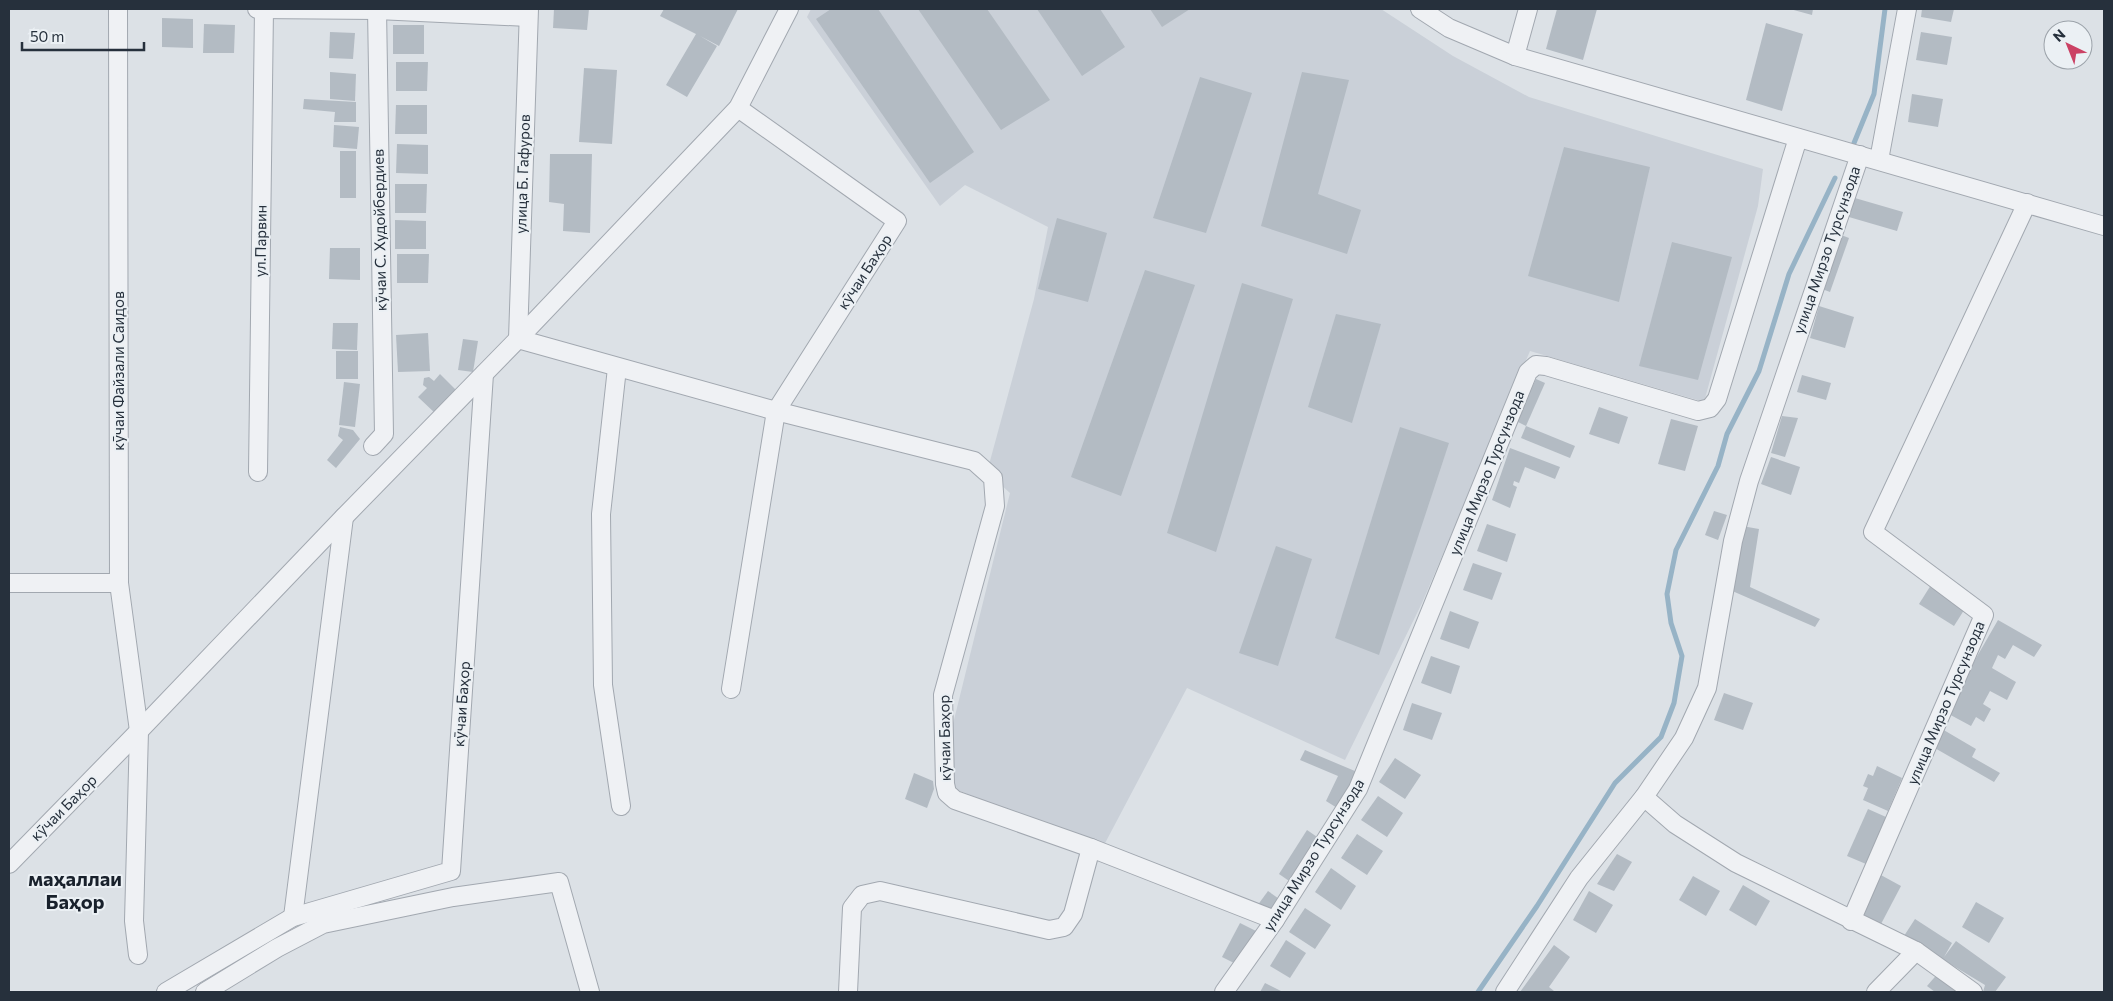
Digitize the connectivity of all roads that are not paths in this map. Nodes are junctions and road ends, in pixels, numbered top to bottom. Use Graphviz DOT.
graph roads {
  1 [pos="118,9"];
  2 [pos="257,9"];
  3 [pos="264,9"];
  4 [pos="377,9"];
  5 [pos="789,9"];
  6 [pos="1420,9"];
  7 [pos="1528,9"];
  8 [pos="1907,9"];
  9 [pos="528,13"];
  10 [pos="1515,56"];
  11 [pos="738,108"];
  12 [pos="1798,138"];
  13 [pos="1860,155"];
  14 [pos="1879,160"];
  15 [pos="2027,203"];
  16 [pos="2104,226"];
  17 [pos="518,339"];
  18 [pos="617,368"];
  19 [pos="484,374"];
  20 [pos="776,411"];
  21 [pos="373,446"];
  22 [pos="258,472"];
  23 [pos="344,517"];
  24 [pos="9,583"];
  25 [pos="119,583"];
  26 [pos="731,689"];
  27 [pos="139,731"];
  28 [pos="1644,797"];
  29 [pos="621,806"];
  30 [pos="1090,848"];
  31 [pos="9,864"];
  32 [pos="293,917"];
  33 [pos="1275,920"];
  34 [pos="1852,921"];
  35 [pos="1916,952"];
  36 [pos="138,955"];
  37 [pos="166,992"];
  38 [pos="205,992"];
  39 [pos="590,992"];
  40 [pos="848,992"];
  41 [pos="1224,992"];
  42 [pos="1505,992"];
  43 [pos="1876,992"];
  44 [pos="1973,992"];
  1 -- 25 [label="street, кӯчаи Файзали Саидов"];
  2 -- 3 [label="street"];
  3 -- 4 [label="street"];
  3 -- 22 [label="street, ул.Парвин"];
  4 -- 9 [label="street"];
  4 -- 21 [label="street, кӯчаи С. Худойбердиев"];
  5 -- 11 [label="street, кӯчаи Баҳор"];
  6 -- 10 [label="street"];
  7 -- 10 [label="street"];
  8 -- 14 [label="street, улица Мирзо Турсунзода"];
  9 -- 17 [label="street, улица Б. Гафуров"];
  10 -- 12 [label="street"];
  11 -- 17 [label="street, кӯчаи Баҳор"];
  11 -- 20 [label="street, кӯчаи Баҳор"];
  12 -- 13 [label="street"];
  12 -- 33 [label="street, улица Мирзо Турсунзода"];
  13 -- 14 [label="street"];
  13 -- 28 [label="street, улица Мирзо Турсунзода"];
  14 -- 15 [label="street"];
  15 -- 16 [label="street"];
  15 -- 34 [label="street, улица Мирзо Турсунзода"];
  17 -- 18 [label="street, кӯчаи Баҳор"];
  17 -- 19 [label="street, кӯчаи Баҳор"];
  18 -- 20 [label="street, кӯчаи Баҳор"];
  18 -- 29 [label="street"];
  19 -- 23 [label="street, кӯчаи Баҳор"];
  19 -- 32 [label="street, кӯчаи Баҳор"];
  20 -- 26 [label="street, кӯчаи Баҳор"];
  20 -- 30 [label="street, кӯчаи Баҳор"];
  23 -- 27 [label="street, кӯчаи Баҳор"];
  23 -- 32 [label="street"];
  24 -- 25 [label="street"];
  25 -- 27 [label="street, кӯчаи Файзали Саидов"];
  27 -- 31 [label="street, кӯчаи Баҳор"];
  27 -- 36 [label="street"];
  28 -- 34 [label="street"];
  28 -- 42 [label="street, улица Мирзо Турсунзода"];
  30 -- 33 [label="street, кӯчаи Баҳор"];
  30 -- 40 [label="street"];
  32 -- 37 [label="street, кӯчаи Баҳор"];
  33 -- 41 [label="street, улица Мирзо Турсунзода"];
  34 -- 35 [label="street"];
  35 -- 43 [label="street"];
  35 -- 44 [label="street"];
  38 -- 39 [label="street"];
}
